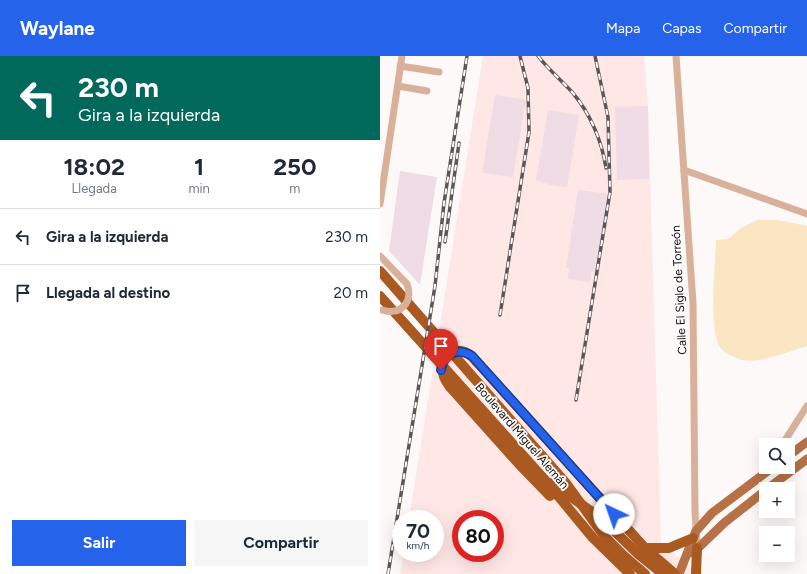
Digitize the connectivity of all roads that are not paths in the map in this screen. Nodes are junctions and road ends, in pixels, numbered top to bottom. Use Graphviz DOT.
graph roads {
  1 [pos="402,56"];
  2 [pos="676,56"];
  3 [pos="400,66"];
  4 [pos="439,72"];
  5 [pos="398,86"];
  6 [pos="427,91"];
  7 [pos="684,170"];
  8 [pos="380,204"];
  9 [pos="807,214"];
  10 [pos="380,256"];
  11 [pos="380,272"];
  12 [pos="380,296"];
  13 [pos="381,309"];
  14 [pos="807,406"];
  15 [pos="786,438"];
  16 [pos="807,442"];
  17 [pos="795,451"];
  18 [pos="538,452"];
  19 [pos="807,459"];
  20 [pos="567,462"];
  21 [pos="534,468"];
  22 [pos="763,474"];
  23 [pos="777,482"];
  24 [pos="737,494"];
  25 [pos="759,496"];
  26 [pos="748,504"];
  27 [pos="583,506"];
  28 [pos="574,517"];
  29 [pos="694,534"];
  30 [pos="645,548"];
  31 [pos="697,548"];
  32 [pos="614,560"];
  33 [pos="686,562"];
  34 [pos="624,574"];
  35 [pos="630,574"];
  36 [pos="645,574"];
  37 [pos="663,574"];
  38 [pos="675,574"];
  39 [pos="680,574"];
  40 [pos="696,574"];
  1 -- 3 [label="street"];
  2 -- 7 [label="street, Calle El Siglo de Torreón"];
  3 -- 4 [label="street"];
  3 -- 5 [label="street"];
  5 -- 6 [label="street"];
  5 -- 8 [label="street"];
  7 -- 9 [label="street"];
  7 -- 29 [label="street, Calle El Siglo de Torreón"];
  10 -- 13 [label="street, bridge"];
  11 -- 18 [label="highway, Boulevard Miguel Alemán"];
  12 -- 21 [label="highway, Boulevard Miguel Alemán"];
  14 -- 15 [label="street"];
  16 -- 17 [label="main road"];
  18 -- 20 [label="highway"];
  18 -- 27 [label="highway, Boulevard Miguel Alemán"];
  19 -- 23 [label="main road"];
  20 -- 28 [label="highway, bridge"];
  20 -- 30 [label="highway"];
  21 -- 27 [label="highway"];
  21 -- 28 [label="highway, Boulevard Miguel Alemán"];
  22 -- 24 [label="main road"];
  24 -- 26 [label="main road"];
  24 -- 29 [label="main road"];
  25 -- 26 [label="main road"];
  26 -- 31 [label="main road"];
  27 -- 36 [label="highway, Boulevard Miguel Alemán"];
  27 -- 37 [label="highway"];
  28 -- 32 [label="highway, Boulevard Miguel Alemán"];
  29 -- 30 [label="highway"];
  29 -- 31 [label="street, Calle El Siglo de Torreón"];
  29 -- 33 [label="main road"];
  30 -- 38 [label="highway"];
  31 -- 33 [label="main road"];
  31 -- 40 [label="highway"];
  32 -- 34 [label="highway"];
  32 -- 35 [label="highway, Boulevard Miguel Alemán"];
  33 -- 39 [label="main road"];
}
